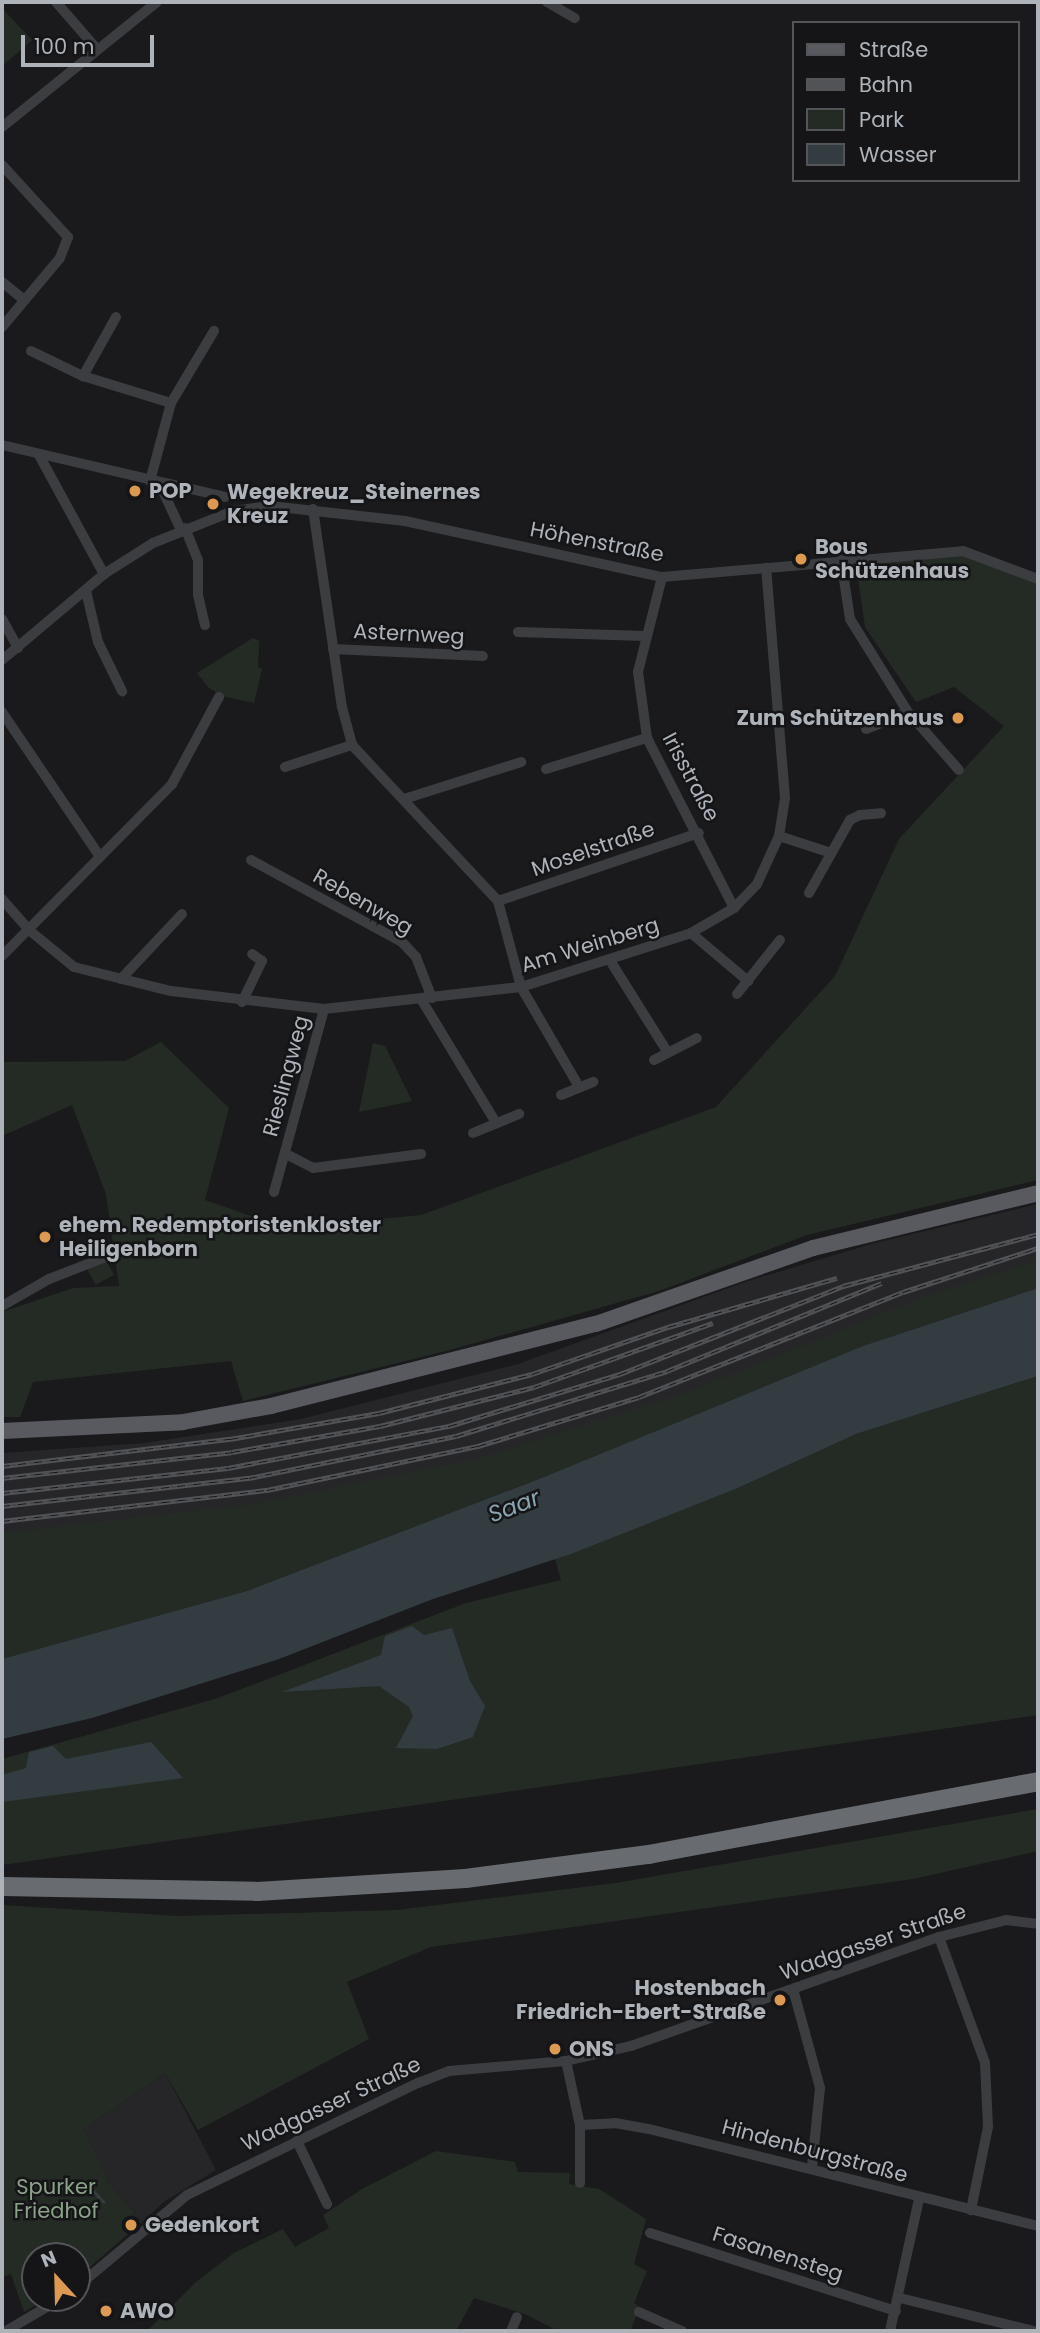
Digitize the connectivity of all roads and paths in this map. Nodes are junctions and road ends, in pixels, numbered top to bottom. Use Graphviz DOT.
graph roads {
  1 [pos="56,2"];
  2 [pos="157,2"];
  3 [pos="547,2"];
  4 [pos="575,18"];
  5 [pos="96,48"];
  6 [pos="2,127"];
  7 [pos="2,165"];
  8 [pos="2,282"];
  9 [pos="23,299"];
  10 [pos="116,317"];
  11 [pos="2,327"];
  12 [pos="214,331"];
  13 [pos="30,351"];
  14 [pos="83,376"];
  15 [pos="171,402"];
  16 [pos="2,445"];
  17 [pos="39,455"];
  18 [pos="155,482"];
  19 [pos="225,497"];
  20 [pos="313,509"];
  21 [pos="183,529"];
  22 [pos="841,560"];
  23 [pos="766,568"];
  24 [pos="104,574"];
  25 [pos="662,577"];
  26 [pos="1038,579"];
  27 [pos="86,591"];
  28 [pos="2,619"];
  29 [pos="205,625"];
  30 [pos="518,632"];
  31 [pos="645,636"];
  32 [pos="18,648"];
  33 [pos="333,649"];
  34 [pos="483,656"];
  35 [pos="2,660"];
  36 [pos="122,691"];
  37 [pos="219,697"];
  38 [pos="2,712"];
  39 [pos="908,712"];
  40 [pos="866,729"];
  41 [pos="647,738"];
  42 [pos="352,745"];
  43 [pos="521,762"];
  44 [pos="285,767"];
  45 [pos="546,769"];
  46 [pos="958,770"];
  47 [pos="404,799"];
  48 [pos="881,813"];
  49 [pos="699,833"];
  50 [pos="779,836"];
  51 [pos="831,853"];
  52 [pos="100,857"];
  53 [pos="251,860"];
  54 [pos="809,893"];
  55 [pos="2,899"];
  56 [pos="498,901"];
  57 [pos="734,908"];
  58 [pos="182,914"];
  59 [pos="29,930"];
  60 [pos="691,933"];
  61 [pos="780,940"];
  62 [pos="252,954"];
  63 [pos="2,956"];
  64 [pos="611,962"];
  65 [pos="121,979"];
  66 [pos="748,981"];
  67 [pos="521,987"];
  68 [pos="737,994"];
  69 [pos="426,999"];
  70 [pos="242,1002"];
  71 [pos="324,1009"];
  72 [pos="697,1038"];
  73 [pos="668,1053"];
  74 [pos="654,1060"];
  75 [pos="594,1082"];
  76 [pos="578,1085"];
  77 [pos="561,1095"];
  78 [pos="519,1114"];
  79 [pos="496,1123"];
  80 [pos="473,1133"];
  81 [pos="286,1153"];
  82 [pos="421,1154"];
  83 [pos="274,1192"];
  84 [pos="1038,1193"];
  85 [pos="111,1255"];
  86 [pos="2,1306"];
  87 [pos="2,1431"];
  88 [pos="1038,1781"];
  89 [pos="1038,1793"];
  90 [pos="2,1886"];
  91 [pos="38,1893"];
  92 [pos="2,1897"];
  93 [pos="1038,1924"];
  94 [pos="939,1937"];
  95 [pos="793,1989"];
  96 [pos="566,2061"];
  97 [pos="580,2125"];
  98 [pos="297,2141"];
  99 [pos="812,2167"];
  100 [pos="580,2183"];
  101 [pos="919,2199"];
  102 [pos="327,2204"];
  103 [pos="971,2210"];
  104 [pos="1038,2226"];
  105 [pos="650,2233"];
  106 [pos="91,2275"];
  107 [pos="900,2298"];
  108 [pos="895,2311"];
  109 [pos="38,2312"];
  110 [pos="639,2312"];
  111 [pos="517,2317"];
  112 [pos="6,2331"];
  113 [pos="511,2331"];
  114 [pos="682,2331"];
  115 [pos="890,2331"];
  116 [pos="1033,2331"];
  1 -- 5 [label="street"];
  2 -- 5 [label="street"];
  3 -- 4 [label="street"];
  5 -- 6 [label="street"];
  7 -- 9 [label="street"];
  8 -- 9 [label="street"];
  9 -- 11 [label="street"];
  10 -- 14 [label="street"];
  12 -- 15 [label="street"];
  13 -- 14 [label="street"];
  14 -- 15 [label="street"];
  15 -- 18 [label="street"];
  16 -- 17 [label="street"];
  17 -- 18 [label="street"];
  17 -- 24 [label="street"];
  18 -- 19 [label="street"];
  18 -- 21 [label="street"];
  20 -- 21 [label="street, Höhenstraße"];
  20 -- 25 [label="street, Höhenstraße"];
  20 -- 33 [label="street"];
  21 -- 24 [label="street, Höhenstraße"];
  21 -- 29 [label="street"];
  22 -- 23 [label="street, Höhenstraße"];
  22 -- 26 [label="street, Höhenstraße"];
  22 -- 39 [label="street"];
  23 -- 25 [label="street, Höhenstraße"];
  23 -- 50 [label="street, Am Weinberg"];
  24 -- 27 [label="street, Höhenstraße"];
  25 -- 31 [label="street, Irisstraße"];
  27 -- 32 [label="street, Höhenstraße"];
  27 -- 36 [label="street"];
  28 -- 32 [label="street"];
  30 -- 31 [label="street"];
  31 -- 41 [label="street, Irisstraße"];
  32 -- 35 [label="street, Höhenstraße"];
  33 -- 34 [label="street, Asternweg"];
  33 -- 42 [label="street"];
  37 -- 52 [label="street"];
  38 -- 52 [label="street"];
  39 -- 40 [label="street"];
  39 -- 46 [label="street"];
  41 -- 45 [label="street"];
  41 -- 49 [label="street, Irisstraße"];
  42 -- 44 [label="street"];
  42 -- 47 [label="street"];
  43 -- 47 [label="street"];
  47 -- 56 [label="street"];
  48 -- 51 [label="street"];
  49 -- 56 [label="street, Moselstraße"];
  49 -- 57 [label="street, Irisstraße"];
  50 -- 51 [label="street"];
  50 -- 57 [label="street, Am Weinberg"];
  51 -- 54 [label="street"];
  52 -- 59 [label="street"];
  53 -- 69 [label="street, Rebenweg"];
  55 -- 59 [label="street, Am Weinberg"];
  56 -- 67 [label="street"];
  57 -- 60 [label="street, Am Weinberg"];
  58 -- 65 [label="street"];
  59 -- 63 [label="street"];
  59 -- 65 [label="street, Am Weinberg"];
  60 -- 64 [label="street, Am Weinberg"];
  60 -- 66 [label="street"];
  61 -- 66 [label="street"];
  62 -- 70 [label="street"];
  64 -- 67 [label="street, Am Weinberg"];
  64 -- 73 [label="street"];
  65 -- 70 [label="street, Am Weinberg"];
  66 -- 68 [label="street"];
  67 -- 69 [label="street, Am Weinberg"];
  67 -- 76 [label="street"];
  69 -- 71 [label="street, Am Weinberg"];
  69 -- 79 [label="street, Rebenweg"];
  70 -- 71 [label="street, Am Weinberg"];
  71 -- 81 [label="street, Rieslingweg"];
  72 -- 73 [label="street"];
  73 -- 74 [label="street"];
  75 -- 76 [label="street"];
  76 -- 77 [label="street"];
  78 -- 79 [label="street"];
  79 -- 80 [label="street"];
  81 -- 82 [label="street, Rieslingweg"];
  81 -- 83 [label="street, Rieslingweg"];
  84 -- 87 [label="main road"];
  85 -- 86 [label="street"];
  88 -- 91 [label="highway"];
  89 -- 91 [label="highway"];
  90 -- 91 [label="highway"];
  91 -- 92 [label="highway"];
  93 -- 94 [label="street, Wadgasser Straße"];
  94 -- 95 [label="street, Wadgasser Straße"];
  94 -- 103 [label="street"];
  95 -- 96 [label="street, Wadgasser Straße"];
  95 -- 99 [label="street"];
  96 -- 97 [label="street"];
  96 -- 98 [label="street, Wadgasser Straße"];
  97 -- 99 [label="street, Hindenburgstraße"];
  97 -- 100 [label="street"];
  98 -- 102 [label="street"];
  98 -- 106 [label="street, Wadgasser Straße"];
  99 -- 101 [label="street, Hindenburgstraße"];
  101 -- 103 [label="street, Hindenburgstraße"];
  101 -- 107 [label="street"];
  103 -- 104 [label="street, Hindenburgstraße"];
  105 -- 108 [label="street, Fasanensteg"];
  107 -- 108 [label="street"];
  107 -- 116 [label="street"];
  108 -- 115 [label="street"];
  109 -- 112 [label="street"];
  110 -- 114 [label="street"];
  111 -- 113 [label="street"];
}
